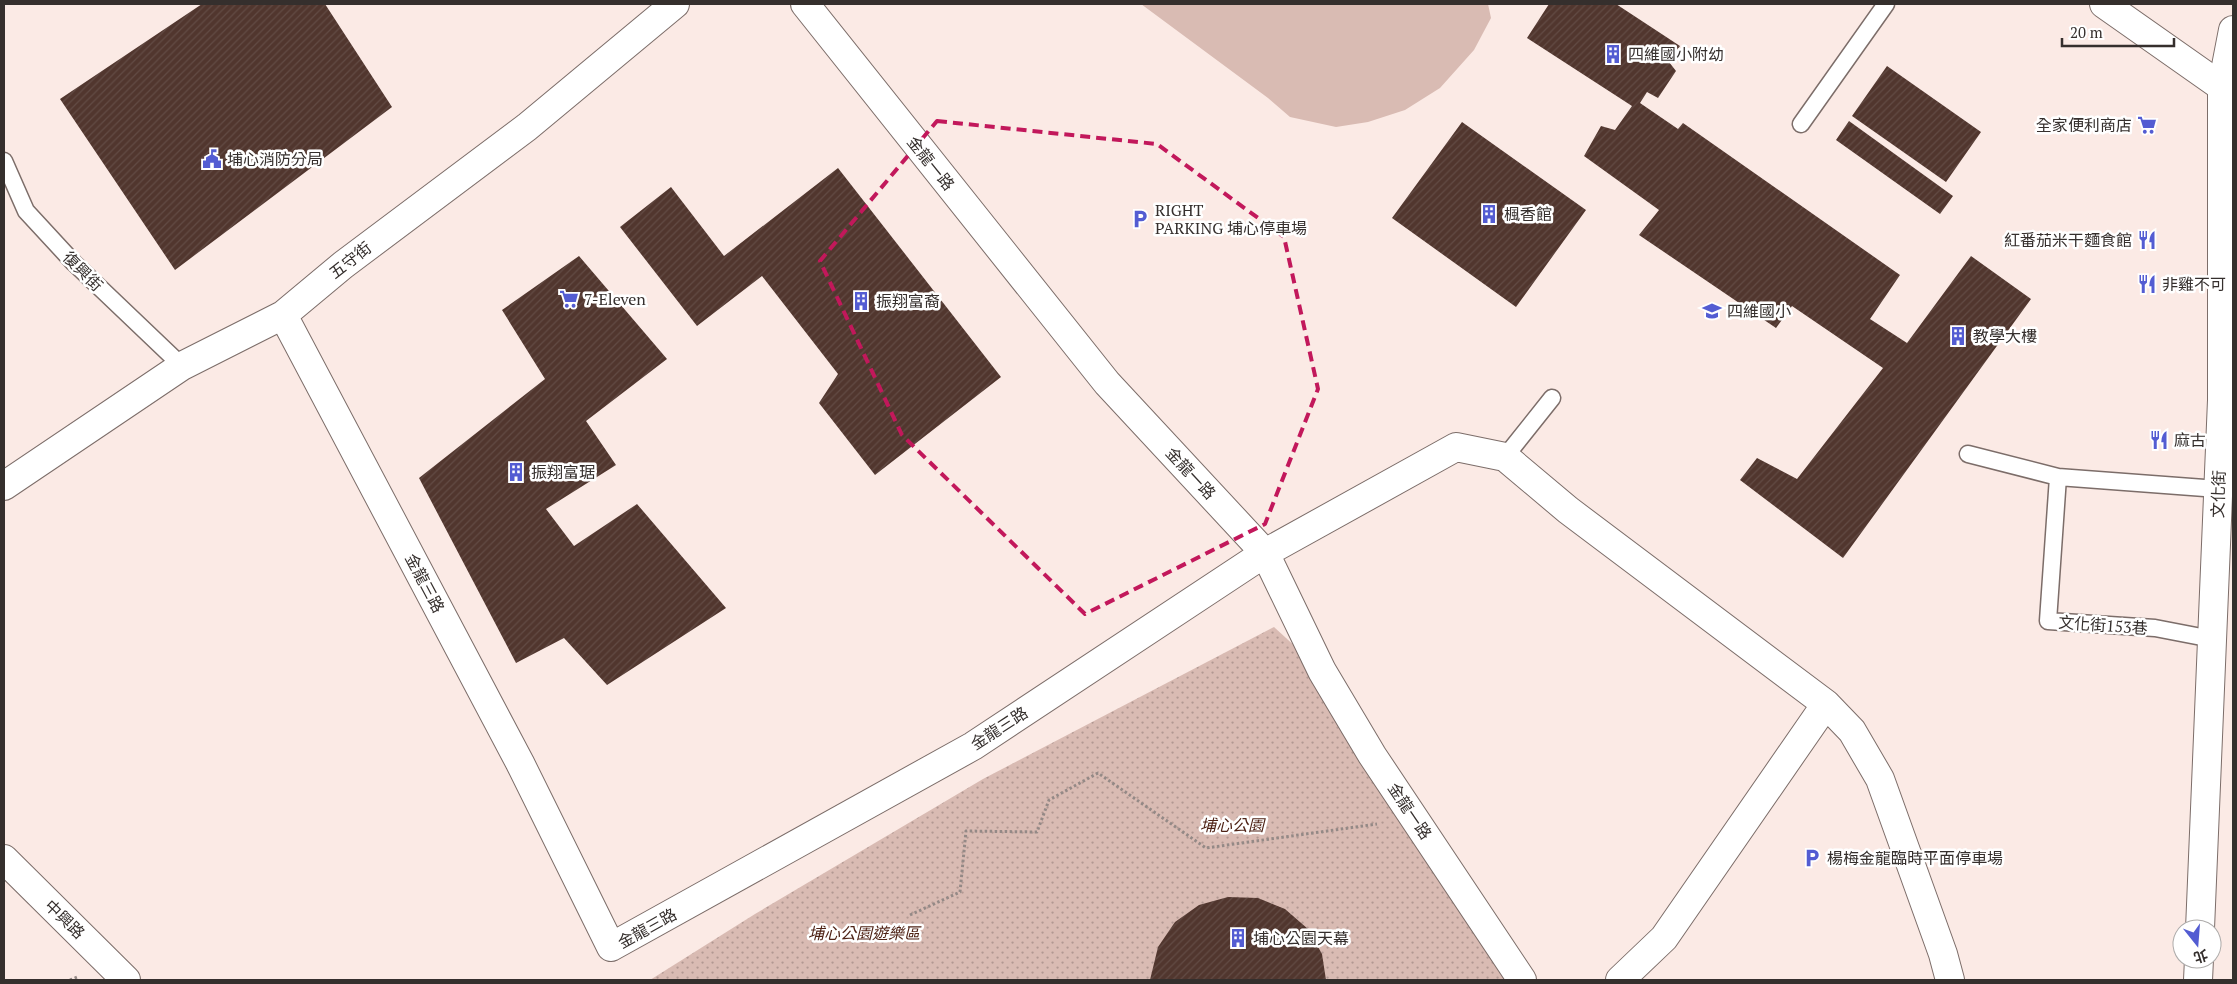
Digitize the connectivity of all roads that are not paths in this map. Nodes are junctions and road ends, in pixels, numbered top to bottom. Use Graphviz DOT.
graph roads {
  1 [pos="675,4"];
  2 [pos="805,4"];
  3 [pos="1886,4"];
  4 [pos="2104,4"];
  5 [pos="2233,30"];
  6 [pos="2228,88"];
  7 [pos="1801,124"];
  8 [pos="4,161"];
  9 [pos="283,315"];
  10 [pos="182,366"];
  11 [pos="1552,398"];
  12 [pos="1968,454"];
  13 [pos="1505,457"];
  14 [pos="2058,477"];
  15 [pos="4,486"];
  16 [pos="2218,489"];
  17 [pos="1265,553"];
  18 [pos="2212,639"];
  19 [pos="1826,704"];
  20 [pos="4,859"];
  21 [pos="2200,919"];
  22 [pos="126,980"];
  23 [pos="1522,980"];
  24 [pos="1620,980"];
  25 [pos="1950,980"];
  1 -- 9 [label="street, 五守街"];
  2 -- 17 [label="street, 金龍一路"];
  3 -- 7 [label="lane"];
  4 -- 6 [label="street"];
  5 -- 6 [label="street, 文化街"];
  6 -- 16 [label="street, 文化街"];
  8 -- 10 [label="lane, 復興街"];
  9 -- 10 [label="street, 五守街"];
  9 -- 17 [label="street, 金龍三路"];
  10 -- 15 [label="street, 五守街"];
  11 -- 13 [label="lane"];
  12 -- 14 [label="lane"];
  13 -- 17 [label="street"];
  13 -- 19 [label="street"];
  14 -- 16 [label="lane"];
  14 -- 18 [label="lane, 文化街153巷"];
  16 -- 18 [label="street, 文化街"];
  17 -- 23 [label="street, 金龍一路"];
  18 -- 21 [label="street, 文化街"];
  19 -- 24 [label="street"];
  19 -- 25 [label="street"];
  20 -- 22 [label="street, 中興路"];
}
